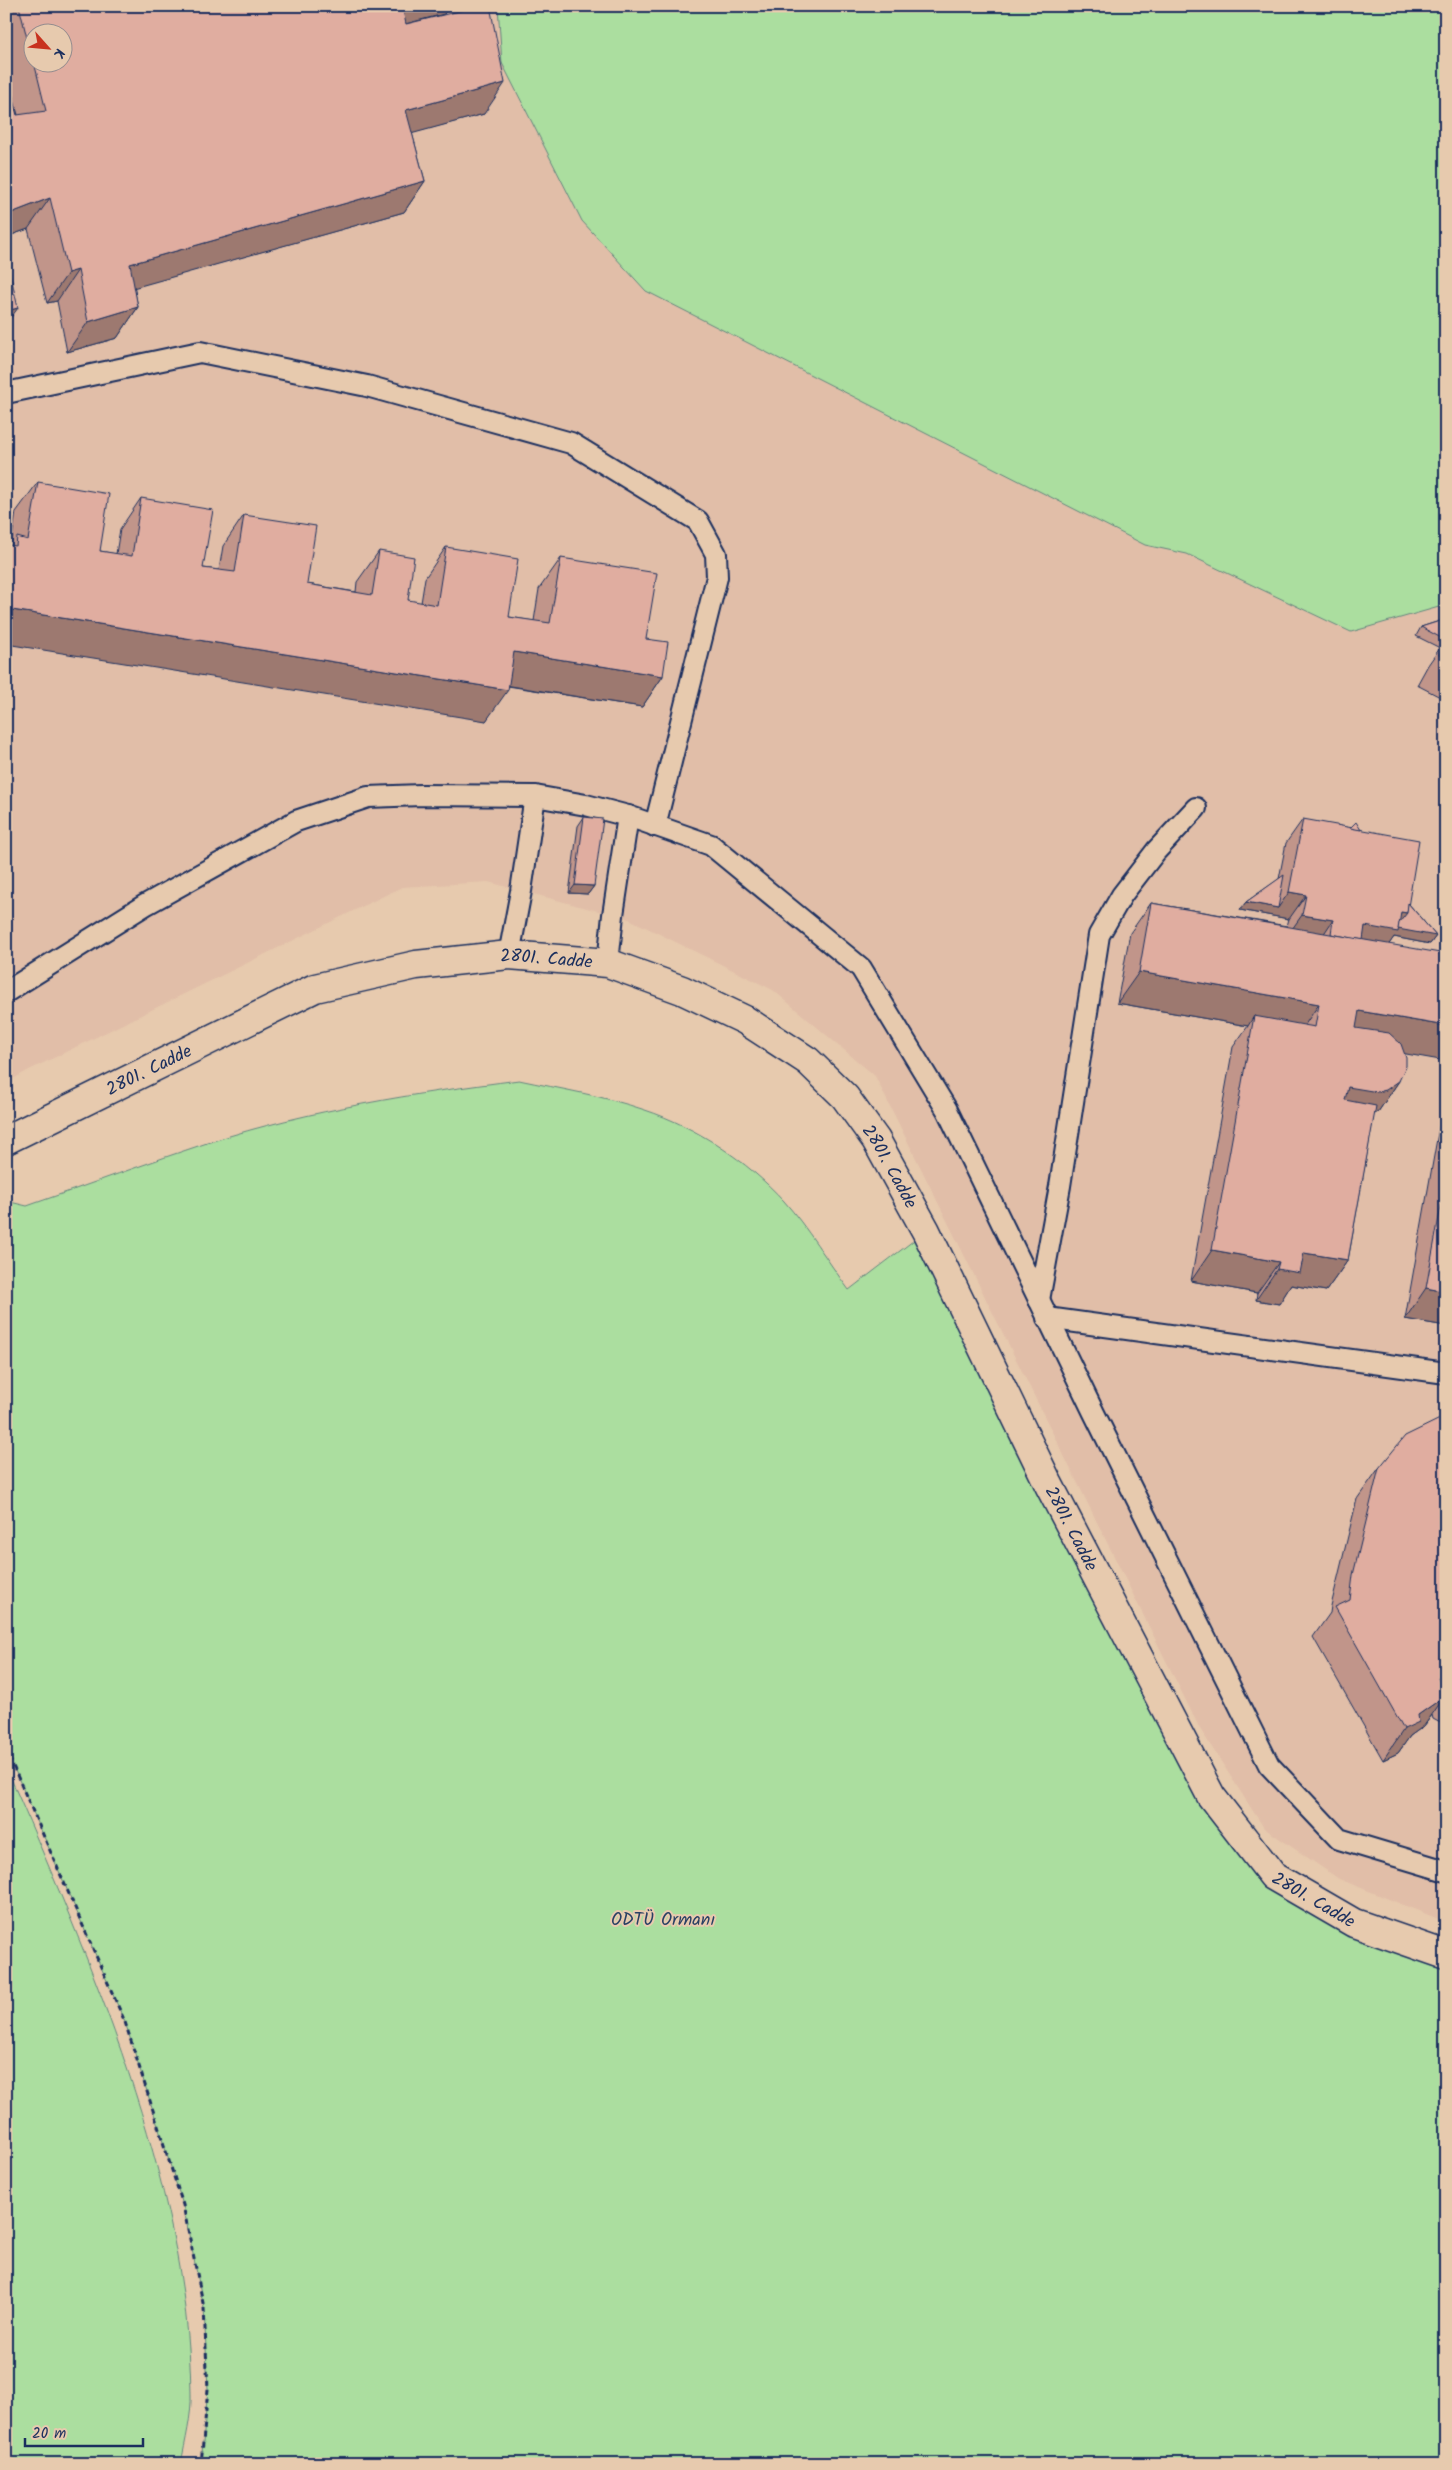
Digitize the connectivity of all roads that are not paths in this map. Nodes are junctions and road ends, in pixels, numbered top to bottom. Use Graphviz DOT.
graph roads {
  1 [pos="6,393"];
  2 [pos="535,796"];
  3 [pos="1196,808"];
  4 [pos="628,816"];
  5 [pos="655,826"];
  6 [pos="509,955"];
  7 [pos="608,963"];
  8 [pos="6,992"];
  9 [pos="6,1140"];
  10 [pos="1043,1309"];
  11 [pos="1446,1373"];
  12 [pos="1446,1872"];
  13 [pos="1446,1955"];
  1 -- 5 [label="lane"];
  2 -- 4 [label="lane"];
  2 -- 6 [label="lane"];
  2 -- 8 [label="lane"];
  3 -- 10 [label="lane"];
  4 -- 5 [label="lane"];
  4 -- 7 [label="lane"];
  5 -- 10 [label="lane"];
  6 -- 7 [label="street, 2801. Cadde"];
  6 -- 9 [label="street, 2801. Cadde"];
  7 -- 13 [label="street, 2801. Cadde"];
  10 -- 11 [label="lane"];
  10 -- 12 [label="lane"];
}
